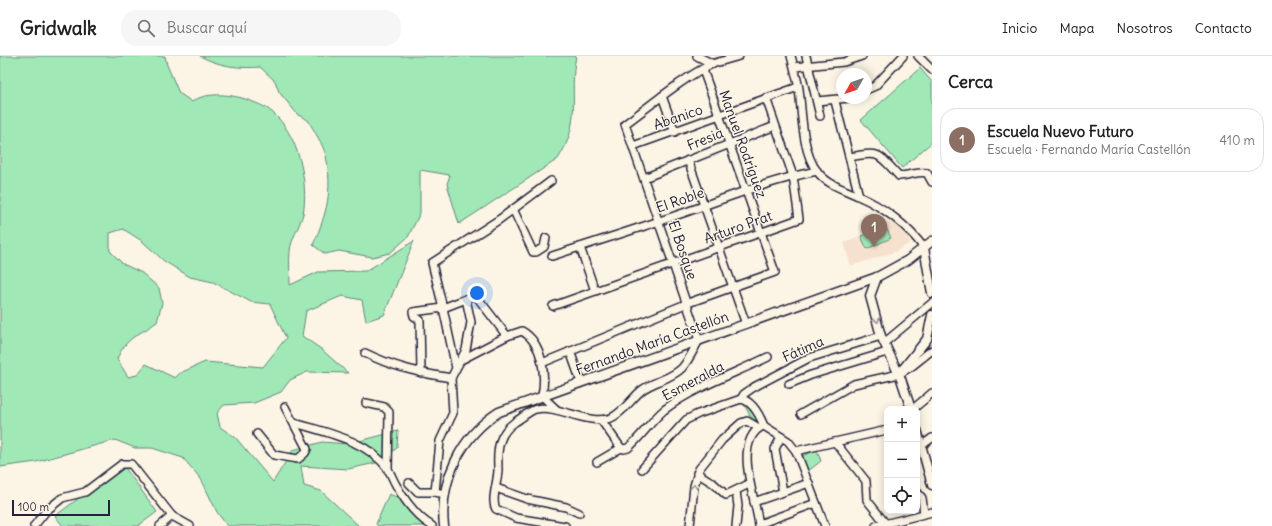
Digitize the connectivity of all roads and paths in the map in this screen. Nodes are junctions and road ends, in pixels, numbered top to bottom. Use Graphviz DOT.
graph roads {
  1 [pos="696,56"];
  2 [pos="739,56"];
  3 [pos="791,56"];
  4 [pos="806,56"];
  5 [pos="862,56"];
  6 [pos="903,56"];
  7 [pos="918,56"];
  8 [pos="713,64"];
  9 [pos="808,65"];
  10 [pos="794,67"];
  11 [pos="703,70"];
  12 [pos="932,70"];
  13 [pos="798,87"];
  14 [pos="872,87"];
  15 [pos="662,96"];
  16 [pos="766,98"];
  17 [pos="835,100"];
  18 [pos="817,101"];
  19 [pos="720,116"];
  20 [pos="820,116"];
  21 [pos="775,126"];
  22 [pos="675,132"];
  23 [pos="730,144"];
  24 [pos="633,146"];
  25 [pos="850,157"];
  26 [pos="688,160"];
  27 [pos="817,171"];
  28 [pos="930,171"];
  29 [pos="793,176"];
  30 [pos="644,178"];
  31 [pos="551,181"];
  32 [pos="932,182"];
  33 [pos="746,189"];
  34 [pos="859,196"];
  35 [pos="704,206"];
  36 [pos="513,209"];
  37 [pos="660,221"];
  38 [pos="761,232"];
  39 [pos="546,238"];
  40 [pos="932,241"];
  41 [pos="580,247"];
  42 [pos="719,248"];
  43 [pos="924,248"];
  44 [pos="552,256"];
  45 [pos="674,264"];
  46 [pos="876,277"];
  47 [pos="854,286"];
  48 [pos="733,287"];
  49 [pos="595,291"];
  50 [pos="932,293"];
  51 [pos="870,296"];
  52 [pos="466,299"];
  53 [pos="688,303"];
  54 [pos="932,303"];
  55 [pos="553,306"];
  56 [pos="443,308"];
  57 [pos="932,315"];
  58 [pos="746,324"];
  59 [pos="507,336"];
  60 [pos="882,339"];
  61 [pos="699,340"];
  62 [pos="932,350"];
  63 [pos="570,351"];
  64 [pos="887,352"];
  65 [pos="365,353"];
  66 [pos="768,357"];
  67 [pos="460,360"];
  68 [pos="542,363"];
  69 [pos="456,368"];
  70 [pos="421,373"];
  71 [pos="899,374"];
  72 [pos="451,378"];
  73 [pos="581,382"];
  74 [pos="789,384"];
  75 [pos="932,393"];
  76 [pos="542,396"];
  77 [pos="741,399"];
  78 [pos="366,403"];
  79 [pos="911,406"];
  80 [pos="916,406"];
  81 [pos="285,407"];
  82 [pos="559,412"];
  83 [pos="801,414"];
  84 [pos="601,420"];
  85 [pos="295,423"];
  86 [pos="761,427"];
  87 [pos="884,431"];
  88 [pos="257,434"];
  89 [pos="781,437"];
  90 [pos="932,438"];
  91 [pos="835,442"];
  92 [pos="920,442"];
  93 [pos="921,446"];
  94 [pos="620,448"];
  95 [pos="796,451"];
  96 [pos="597,462"];
  97 [pos="642,469"];
  98 [pos="388,470"];
  99 [pos="697,473"];
  100 [pos="409,483"];
  101 [pos="808,483"];
  102 [pos="932,483"];
  103 [pos="749,484"];
  104 [pos="496,488"];
  105 [pos="736,491"];
  106 [pos="435,492"];
  107 [pos="783,492"];
  108 [pos="445,494"];
  109 [pos="920,497"];
  110 [pos="754,502"];
  111 [pos="816,503"];
  112 [pos="932,512"];
  113 [pos="579,513"];
  114 [pos="924,514"];
  115 [pos="172,516"];
  116 [pos="886,524"];
  117 [pos="759,525"];
  118 [pos="34,526"];
  119 [pos="160,526"];
  120 [pos="190,526"];
  121 [pos="432,526"];
  122 [pos="444,526"];
  123 [pos="565,526"];
  124 [pos="690,526"];
  125 [pos="736,526"];
  126 [pos="825,526"];
  127 [pos="876,526"];
  1 -- 8 [label="street"];
  2 -- 8 [label="street"];
  3 -- 10 [label="street"];
  4 -- 9 [label="street"];
  5 -- 9 [label="street"];
  6 -- 14 [label="street"];
  7 -- 12 [label="street"];
  8 -- 11 [label="street"];
  9 -- 10 [label="street"];
  9 -- 18 [label="street"];
  10 -- 13 [label="street"];
  11 -- 15 [label="street"];
  11 -- 19 [label="street, Manuel Rodríguez"];
  13 -- 16 [label="street, Abanico"];
  13 -- 27 [label="street"];
  15 -- 22 [label="street"];
  15 -- 24 [label="street, El Bosque"];
  16 -- 19 [label="street, Abanico"];
  16 -- 21 [label="street"];
  17 -- 18 [label="street"];
  17 -- 25 [label="street"];
  18 -- 20 [label="street"];
  19 -- 22 [label="street, Abanico"];
  19 -- 23 [label="street, Manuel Rodríguez"];
  21 -- 23 [label="street, Fresia"];
  21 -- 29 [label="street"];
  22 -- 24 [label="street, Abanico"];
  23 -- 26 [label="street, Fresia"];
  23 -- 33 [label="street, Manuel Rodríguez"];
  24 -- 30 [label="street, El Bosque"];
  25 -- 28 [label="street"];
  25 -- 34 [label="street"];
  26 -- 30 [label="street, Fresia"];
  26 -- 35 [label="street"];
  27 -- 29 [label="street, El Roble"];
  27 -- 34 [label="street"];
  28 -- 32 [label="street"];
  29 -- 33 [label="street, El Roble"];
  29 -- 38 [label="street, Arturo Prat"];
  30 -- 37 [label="street, El Bosque"];
  31 -- 36 [label="street"];
  33 -- 35 [label="street, El Roble"];
  33 -- 38 [label="street, Manuel Rodríguez"];
  34 -- 43 [label="street"];
  35 -- 37 [label="street, El Roble"];
  35 -- 42 [label="street"];
  36 -- 39 [label="street"];
  36 -- 56 [label="street"];
  37 -- 41 [label="street, El Roble"];
  37 -- 45 [label="street, El Bosque"];
  38 -- 42 [label="street, Arturo Prat"];
  38 -- 48 [label="street, Manuel Rodríguez"];
  40 -- 43 [label="main road, Fernando María Castellón"];
  41 -- 44 [label="street, El Roble"];
  41 -- 49 [label="street"];
  42 -- 45 [label="street, Arturo Prat"];
  42 -- 48 [label="street"];
  43 -- 46 [label="main road, Fernando María Castellón"];
  43 -- 50 [label="main road"];
  45 -- 49 [label="street, Arturo Prat"];
  45 -- 53 [label="street, El Bosque"];
  46 -- 47 [label="main road, Fernando María Castellón"];
  46 -- 51 [label="main road"];
  47 -- 51 [label="main road"];
  47 -- 58 [label="main road, Fernando María Castellón"];
  48 -- 53 [label="street"];
  48 -- 58 [label="street"];
  49 -- 55 [label="street, Arturo Prat"];
  51 -- 60 [label="main road, one-way"];
  52 -- 56 [label="street"];
  52 -- 59 [label="street"];
  52 -- 67 [label="street"];
  53 -- 61 [label="street, El Bosque"];
  53 -- 63 [label="street"];
  54 -- 60 [label="street"];
  56 -- 69 [label="street"];
  56 -- 70 [label="street"];
  57 -- 71 [label="main road"];
  58 -- 61 [label="main road, Fernando María Castellón"];
  59 -- 67 [label="street"];
  59 -- 68 [label="street"];
  60 -- 64 [label="main road"];
  60 -- 77 [label="street, Fátima"];
  61 -- 73 [label="main road, Fernando María Castellón"];
  61 -- 84 [label="street"];
  62 -- 71 [label="street"];
  63 -- 68 [label="street"];
  63 -- 73 [label="street"];
  64 -- 71 [label="main road"];
  64 -- 74 [label="street"];
  65 -- 70 [label="street"];
  66 -- 94 [label="street, Esmeralda"];
  67 -- 69 [label="street"];
  68 -- 76 [label="street"];
  69 -- 72 [label="street"];
  70 -- 72 [label="street"];
  71 -- 79 [label="main road"];
  71 -- 83 [label="street"];
  72 -- 106 [label="street"];
  73 -- 76 [label="main road, Fernando María Castellón"];
  75 -- 80 [label="street"];
  76 -- 82 [label="street"];
  76 -- 108 [label="main road, Fernando María Castellón"];
  77 -- 86 [label="street"];
  77 -- 97 [label="street"];
  78 -- 98 [label="street"];
  81 -- 85 [label="street"];
  82 -- 84 [label="street"];
  82 -- 104 [label="street"];
  84 -- 94 [label="street"];
  85 -- 88 [label="street"];
  85 -- 98 [label="street"];
  86 -- 89 [label="street"];
  86 -- 99 [label="street"];
  86 -- 103 [label="street"];
  87 -- 91 [label="street"];
  89 -- 95 [label="street"];
  89 -- 107 [label="street"];
  90 -- 93 [label="street"];
  91 -- 95 [label="street"];
  91 -- 116 [label="street"];
  92 -- 93 [label="main road"];
  93 -- 102 [label="main road"];
  94 -- 96 [label="street, Esmeralda"];
  95 -- 101 [label="street"];
  98 -- 121 [label="street"];
  99 -- 105 [label="street"];
  124 -- 99 [label="street, one-way"];
  100 -- 106 [label="street"];
  101 -- 107 [label="street"];
  101 -- 111 [label="street"];
  103 -- 105 [label="street"];
  103 -- 110 [label="street"];
  104 -- 113 [label="street"];
  104 -- 123 [label="street"];
  105 -- 125 [label="street"];
  106 -- 108 [label="street"];
  107 -- 110 [label="street"];
  108 -- 122 [label="main road, Fernando María Castellón"];
  109 -- 114 [label="street"];
  110 -- 117 [label="street"];
  111 -- 117 [label="street"];
  111 -- 126 [label="street"];
  112 -- 114 [label="street"];
  114 -- 116 [label="street"];
  115 -- 118 [label="street"];
  115 -- 119 [label="street"];
  115 -- 120 [label="street"];
  116 -- 127 [label="street"];
}
